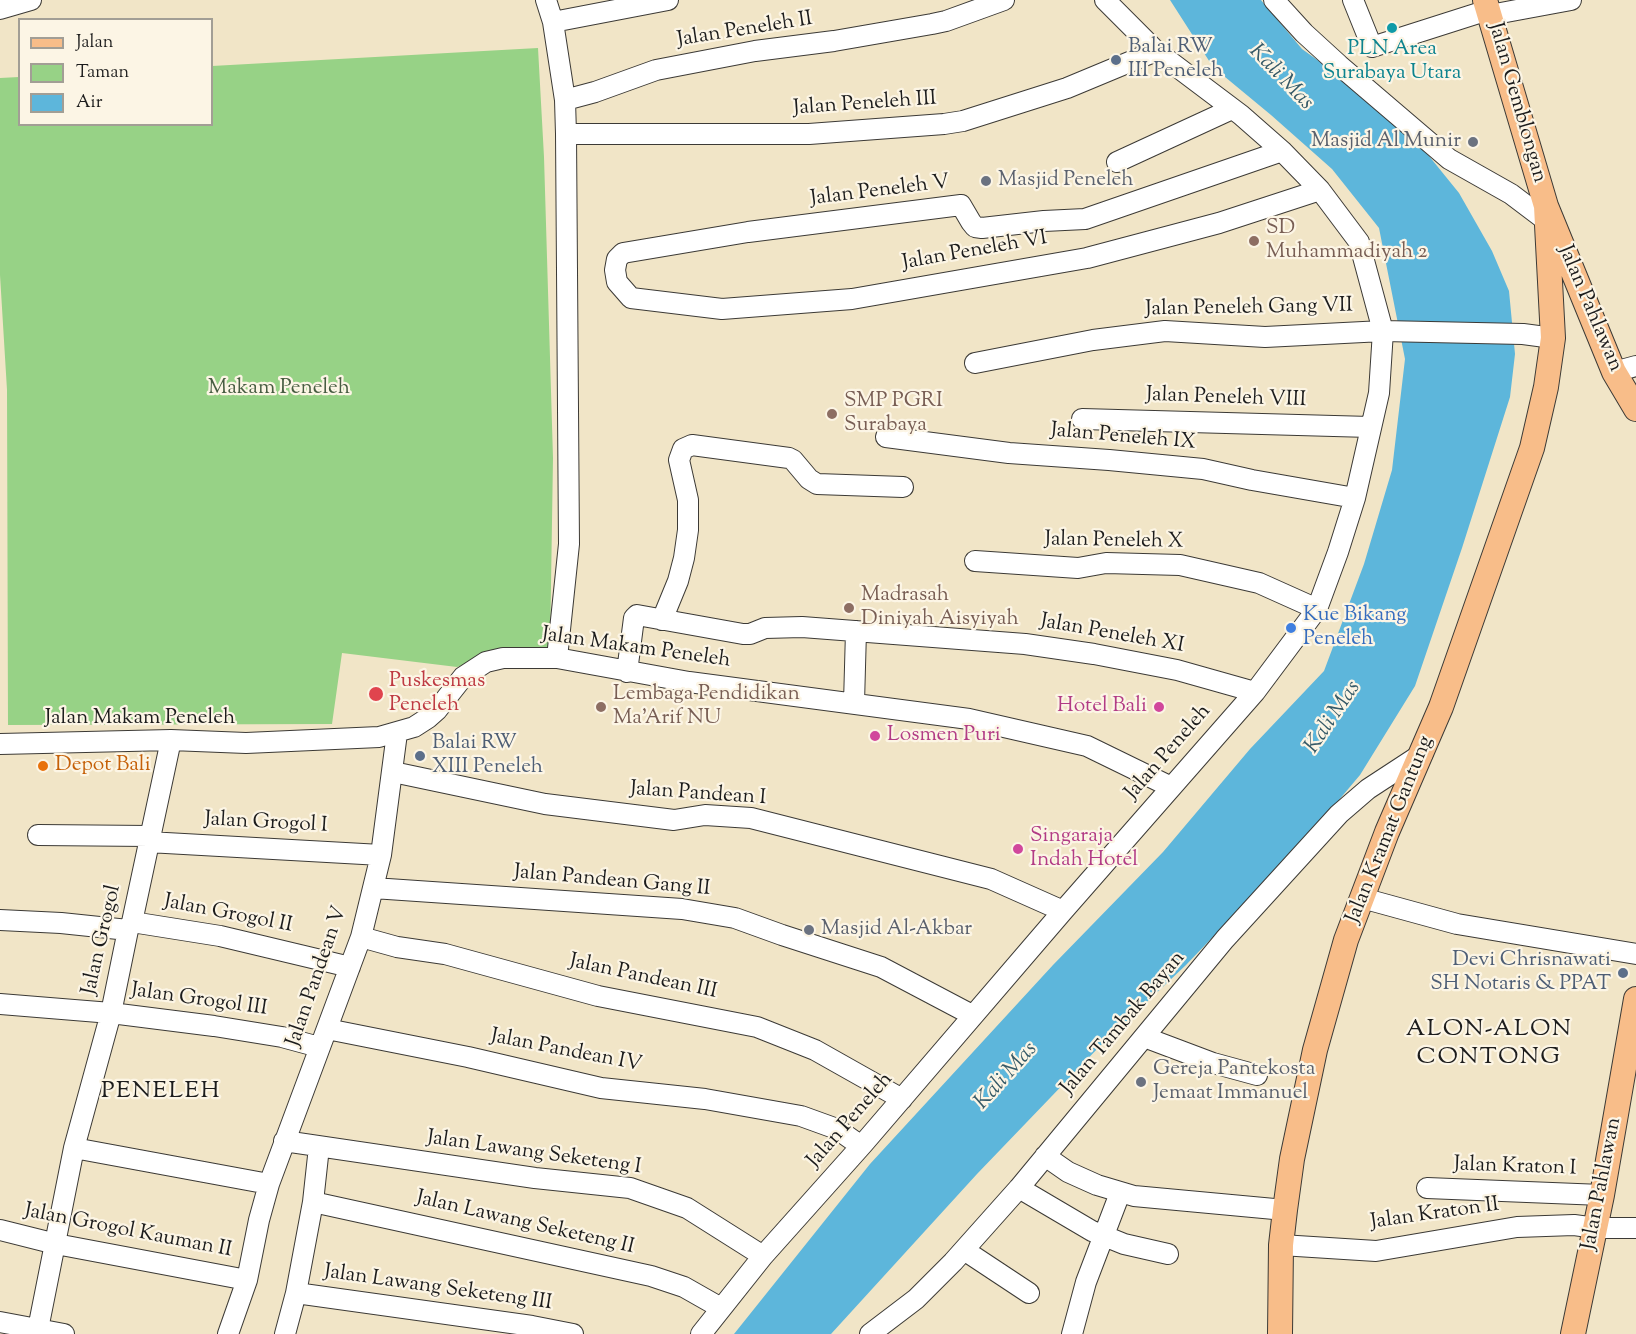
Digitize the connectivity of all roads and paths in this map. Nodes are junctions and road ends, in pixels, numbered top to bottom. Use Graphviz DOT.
graph roads {
  1 [pos="31,0"];
  2 [pos="546,0"];
  3 [pos="668,0"];
  4 [pos="1004,0"];
  5 [pos="1105,0"];
  6 [pos="1274,0"];
  7 [pos="1353,0"];
  8 [pos="1571,0"];
  9 [pos="1488,8"];
  10 [pos="0,9"];
  11 [pos="553,22"];
  12 [pos="1156,51"];
  13 [pos="565,100"];
  14 [pos="1232,109"];
  15 [pos="566,134"];
  16 [pos="1282,151"];
  17 [pos="1117,162"];
  18 [pos="1320,190"];
  19 [pos="1547,214"];
  20 [pos="631,298"];
  21 [pos="1390,332"];
  22 [pos="1553,338"];
  23 [pos="975,363"];
  24 [pos="1625,369"];
  25 [pos="1636,409"];
  26 [pos="1082,419"];
  27 [pos="1370,427"];
  28 [pos="885,437"];
  29 [pos="903,487"];
  30 [pos="1355,498"];
  31 [pos="975,561"];
  32 [pos="1317,609"];
  33 [pos="662,620"];
  34 [pos="856,631"];
  35 [pos="557,658"];
  36 [pos="627,672"];
  37 [pos="1255,692"];
  38 [pos="854,703"];
  39 [pos="398,733"];
  40 [pos="171,740"];
  41 [pos="0,744"];
  42 [pos="1423,753"];
  43 [pos="393,772"];
  44 [pos="1171,787"];
  45 [pos="38,835"];
  46 [pos="149,839"];
  47 [pos="381,855"];
  48 [pos="373,888"];
  49 [pos="1362,898"];
  50 [pos="1063,911"];
  51 [pos="0,920"];
  52 [pos="130,926"];
  53 [pos="361,937"];
  54 [pos="1636,954"];
  55 [pos="350,967"];
  56 [pos="1636,999"];
  57 [pos="0,1004"];
  58 [pos="111,1013"];
  59 [pos="972,1015"];
  60 [pos="1144,1037"];
  61 [pos="323,1038"];
  62 [pos="1257,1075"];
  63 [pos="902,1099"];
  64 [pos="284,1141"];
  65 [pos="861,1146"];
  66 [pos="319,1147"];
  67 [pos="74,1148"];
  68 [pos="1045,1156"];
  69 [pos="1019,1188"];
  70 [pos="1426,1188"];
  71 [pos="268,1189"];
  72 [pos="1120,1193"];
  73 [pos="1602,1195"];
  74 [pos="313,1202"];
  75 [pos="1285,1210"];
  76 [pos="1636,1227"];
  77 [pos="1596,1228"];
  78 [pos="0,1230"];
  79 [pos="1102,1235"];
  80 [pos="56,1244"];
  81 [pos="1281,1245"];
  82 [pos="964,1250"];
  83 [pos="1168,1254"];
  84 [pos="763,1256"];
  85 [pos="246,1280"];
  86 [pos="296,1293"];
  87 [pos="1029,1293"];
  88 [pos="721,1308"];
  89 [pos="0,1322"];
  90 [pos="38,1331"];
  91 [pos="64,1334"];
  92 [pos="228,1334"];
  93 [pos="285,1334"];
  94 [pos="573,1334"];
  95 [pos="701,1334"];
  96 [pos="870,1334"];
  97 [pos="1072,1334"];
  98 [pos="1280,1334"];
  99 [pos="1573,1334"];
  1 -- 10 [label="street"];
  2 -- 11 [label="street"];
  3 -- 11 [label="street"];
  4 -- 13 [label="street, Jalan Peneleh II"];
  5 -- 12 [label="street, Jalan Peneleh"];
  6 -- 19 [label="street"];
  7 -- 9 [label="street"];
  8 -- 9 [label="street"];
  9 -- 19 [label="main road, Jalan Gemblongan"];
  11 -- 13 [label="street"];
  12 -- 14 [label="street, Jalan Peneleh"];
  12 -- 15 [label="street, Jalan Peneleh III"];
  13 -- 15 [label="street"];
  14 -- 16 [label="street, Jalan Peneleh"];
  14 -- 17 [label="street"];
  15 -- 35 [label="street"];
  16 -- 18 [label="street, Jalan Peneleh"];
  16 -- 20 [label="street, Jalan Peneleh V"];
  18 -- 20 [label="street, Jalan Peneleh VI"];
  18 -- 21 [label="street, Jalan Peneleh"];
  19 -- 22 [label="main road, Jalan Kramat Gantung"];
  19 -- 24 [label="main road, Jalan Pahlawan"];
  21 -- 22 [label="street"];
  21 -- 23 [label="street, Jalan Peneleh Gang VII"];
  21 -- 27 [label="street, Jalan Peneleh"];
  22 -- 42 [label="main road, Jalan Kramat Gantung"];
  24 -- 25 [label="main road, Jalan Pahlawan"];
  26 -- 27 [label="street, Jalan Peneleh VIII"];
  27 -- 30 [label="street, Jalan Peneleh"];
  28 -- 30 [label="street, Jalan Peneleh IX"];
  29 -- 33 [label="street"];
  30 -- 32 [label="street, Jalan Peneleh"];
  31 -- 32 [label="street, Jalan Peneleh X"];
  32 -- 37 [label="street, Jalan Peneleh"];
  33 -- 34 [label="street, Jalan Peneleh XI"];
  33 -- 36 [label="street, Jalan Peneleh XI"];
  34 -- 37 [label="street, Jalan Peneleh XI"];
  34 -- 38 [label="street"];
  35 -- 36 [label="street, Jalan Makam Peneleh"];
  35 -- 39 [label="street, Jalan Makam Peneleh"];
  36 -- 38 [label="street, Jalan Makam Peneleh"];
  37 -- 44 [label="street, Jalan Peneleh"];
  38 -- 44 [label="street, Jalan Makam Peneleh"];
  39 -- 40 [label="street, Jalan Makam Peneleh"];
  39 -- 43 [label="street, Jalan Pandean V"];
  40 -- 41 [label="street, Jalan Makam Peneleh"];
  40 -- 46 [label="street, Jalan Grogol"];
  42 -- 49 [label="main road, Jalan Kramat Gantung"];
  42 -- 60 [label="street, Jalan Tambak Bayan"];
  43 -- 47 [label="street, Jalan Pandean V"];
  43 -- 50 [label="street, Jalan Pandean I"];
  44 -- 50 [label="street, Jalan Peneleh"];
  45 -- 46 [label="street, Jalan Grogol I"];
  46 -- 47 [label="street, Jalan Grogol I"];
  46 -- 52 [label="street, Jalan Grogol"];
  47 -- 48 [label="street, Jalan Pandean V"];
  48 -- 53 [label="street, Jalan Pandean V"];
  48 -- 59 [label="street, Jalan Pandean Gang II"];
  49 -- 54 [label="street"];
  49 -- 75 [label="main road, Jalan Kramat Gantung"];
  50 -- 59 [label="street, Jalan Peneleh"];
  51 -- 52 [label="street, Jalan Grogol II"];
  52 -- 55 [label="street, Jalan Grogol II"];
  52 -- 58 [label="street, Jalan Grogol"];
  53 -- 55 [label="street, Jalan Pandean V"];
  53 -- 63 [label="street, Jalan Pandean III"];
  55 -- 61 [label="street, Jalan Pandean V"];
  56 -- 73 [label="main road, Jalan Pahlawan"];
  57 -- 58 [label="street, Jalan Grogol III"];
  58 -- 61 [label="street, Jalan Grogol III"];
  58 -- 67 [label="street, Jalan Grogol"];
  59 -- 63 [label="street, Jalan Peneleh"];
  60 -- 62 [label="street"];
  60 -- 68 [label="street, Jalan Tambak Bayan"];
  61 -- 64 [label="street, Jalan Pandean V"];
  61 -- 65 [label="street, Jalan Pandean IV"];
  63 -- 65 [label="street, Jalan Peneleh"];
  64 -- 66 [label="street, Jalan Lawang Seketeng I"];
  64 -- 71 [label="street, Jalan Pandean V"];
  65 -- 84 [label="street, Jalan Peneleh"];
  66 -- 74 [label="street"];
  66 -- 84 [label="street, Jalan Lawang Seketeng I"];
  67 -- 71 [label="street"];
  67 -- 80 [label="street, Jalan Grogol"];
  68 -- 69 [label="street, Jalan Tambak Bayan"];
  68 -- 72 [label="street"];
  69 -- 79 [label="street"];
  69 -- 82 [label="street, Jalan Tambak Bayan"];
  70 -- 73 [label="street, Jalan Kraton I"];
  71 -- 85 [label="street, Jalan Pandean V"];
  72 -- 75 [label="street"];
  72 -- 79 [label="street"];
  73 -- 77 [label="main road, Jalan Pahlawan"];
  74 -- 86 [label="street"];
  74 -- 88 [label="street, Jalan Lawang Seketeng II"];
  75 -- 81 [label="main road, Jalan Kramat Gantung"];
  76 -- 77 [label="street, Jalan Kraton II"];
  77 -- 81 [label="street, Jalan Kraton II"];
  77 -- 99 [label="main road, Jalan Pahlawan"];
  78 -- 80 [label="street, Jalan Grogol Kauman II"];
  79 -- 83 [label="street"];
  79 -- 97 [label="street"];
  80 -- 85 [label="street, Jalan Grogol Kauman II"];
  80 -- 90 [label="street, Jalan Grogol"];
  81 -- 98 [label="main road, Jalan Kramat Gantung"];
  82 -- 87 [label="street"];
  82 -- 96 [label="street, Jalan Tambak Bayan"];
  84 -- 88 [label="street, Jalan Peneleh"];
  85 -- 92 [label="street, Jalan Pandean V"];
  86 -- 93 [label="street"];
  86 -- 94 [label="street, Jalan Lawang Seketeng III"];
  88 -- 95 [label="street, Jalan Peneleh"];
  89 -- 90 [label="street"];
  90 -- 91 [label="street"];
}
